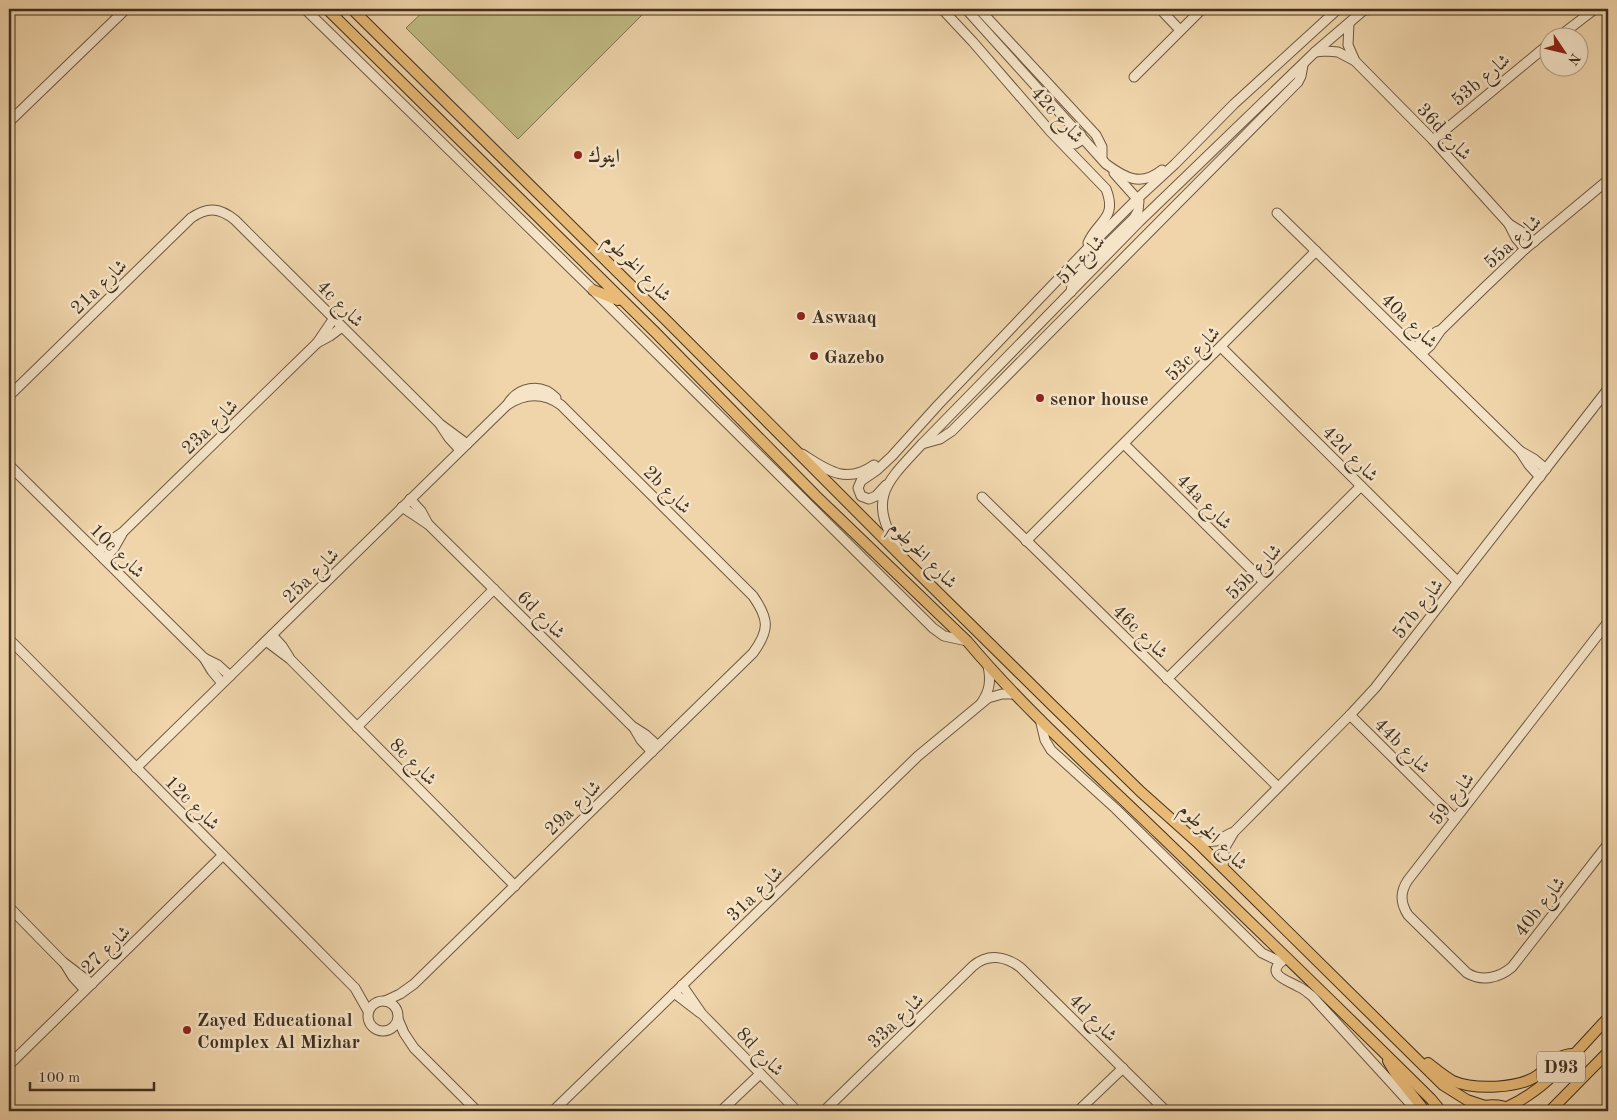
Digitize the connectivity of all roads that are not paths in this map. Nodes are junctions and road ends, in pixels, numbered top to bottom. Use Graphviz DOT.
graph roads {
  1 [pos="126,9"];
  2 [pos="305,9"];
  3 [pos="327,9"];
  4 [pos="352,9"];
  5 [pos="942,9"];
  6 [pos="966,9"];
  7 [pos="979,9"];
  8 [pos="1160,9"];
  9 [pos="1202,9"];
  10 [pos="1338,9"];
  11 [pos="1364,9"];
  12 [pos="1378,9"];
  13 [pos="1595,9"];
  14 [pos="1349,23"];
  15 [pos="1570,28"];
  16 [pos="1180,30"];
  17 [pos="1540,51"];
  18 [pos="1315,52"];
  19 [pos="1355,61"];
  20 [pos="1303,64"];
  21 [pos="1134,77"];
  22 [pos="9,122"];
  23 [pos="1050,131"];
  24 [pos="1081,135"];
  25 [pos="1433,140"];
  26 [pos="1104,161"];
  27 [pos="1175,164"];
  28 [pos="1608,180"];
  29 [pos="1137,199"];
  30 [pos="216,210"];
  31 [pos="1277,213"];
  32 [pos="1509,224"];
  33 [pos="1534,242"];
  34 [pos="1086,249"];
  35 [pos="1525,249"];
  36 [pos="1316,251"];
  37 [pos="594,290"];
  38 [pos="1071,292"];
  39 [pos="623,302"];
  40 [pos="334,318"];
  41 [pos="667,321"];
  42 [pos="342,327"];
  43 [pos="655,332"];
  44 [pos="317,343"];
  45 [pos="1221,347"];
  46 [pos="1418,351"];
  47 [pos="1608,388"];
  48 [pos="540,392"];
  49 [pos="9,396"];
  50 [pos="922,444"];
  51 [pos="1124,444"];
  52 [pos="463,447"];
  53 [pos="795,448"];
  54 [pos="1520,451"];
  55 [pos="892,456"];
  56 [pos="9,464"];
  57 [pos="1546,468"];
  58 [pos="1540,477"];
  59 [pos="887,485"];
  60 [pos="1361,486"];
  61 [pos="982,497"];
  62 [pos="410,499"];
  63 [pos="402,507"];
  64 [pos="429,524"];
  65 [pos="1026,541"];
  66 [pos="100,555"];
  67 [pos="905,560"];
  68 [pos="1264,582"];
  69 [pos="1458,582"];
  70 [pos="494,589"];
  71 [pos="920,596"];
  72 [pos="1608,622"];
  73 [pos="769,624"];
  74 [pos="269,638"];
  75 [pos="9,639"];
  76 [pos="966,641"];
  77 [pos="1003,656"];
  78 [pos="204,658"];
  79 [pos="988,666"];
  80 [pos="230,676"];
  81 [pos="1167,679"];
  82 [pos="222,683"];
  83 [pos="1015,694"];
  84 [pos="982,702"];
  85 [pos="1350,715"];
  86 [pos="1040,719"];
  87 [pos="357,727"];
  88 [pos="655,749"];
  89 [pos="136,768"];
  90 [pos="1278,787"];
  91 [pos="1455,819"];
  92 [pos="1234,832"];
  93 [pos="1197,842"];
  94 [pos="1608,844"];
  95 [pos="223,855"];
  96 [pos="1223,868"];
  97 [pos="515,886"];
  98 [pos="9,907"];
  99 [pos="1262,953"];
  100 [pos="992,957"];
  101 [pos="1284,960"];
  102 [pos="64,962"];
  103 [pos="1278,976"];
  104 [pos="1490,978"];
  105 [pos="92,984"];
  106 [pos="414,984"];
  107 [pos="682,985"];
  108 [pos="355,988"];
  109 [pos="85,990"];
  110 [pos="674,993"];
  111 [pos="383,1001"];
  112 [pos="368,1012"];
  113 [pos="702,1014"];
  114 [pos="398,1016"];
  115 [pos="1608,1018"];
  116 [pos="386,1031"];
  117 [pos="414,1048"];
  118 [pos="1608,1052"];
  119 [pos="1573,1054"];
  120 [pos="1387,1055"];
  121 [pos="1417,1059"];
  122 [pos="9,1065"];
  123 [pos="1123,1068"];
  124 [pos="760,1074"];
  125 [pos="1485,1106"];
  126 [pos="1511,1109"];
  127 [pos="477,1111"];
  128 [pos="553,1111"];
  129 [pos="721,1111"];
  130 [pos="797,1111"];
  131 [pos="824,1111"];
  132 [pos="1078,1111"];
  133 [pos="1166,1111"];
  134 [pos="1417,1111"];
  135 [pos="1425,1111"];
  136 [pos="1441,1111"];
  137 [pos="1472,1111"];
  138 [pos="1550,1111"];
  1 -- 22 [label="street"];
  2 -- 37 [label="street"];
  3 -- 39 [label="main road, شارع الخرطوم"];
  4 -- 41 [label="main road, شارع الخرطوم"];
  5 -- 23 [label="street, 42c شارع"];
  6 -- 24 [label="street, 42c شارع"];
  7 -- 26 [label="street"];
  8 -- 16 [label="street"];
  9 -- 16 [label="street"];
  10 -- 27 [label="street, شارع 51"];
  11 -- 12 [label="street"];
  11 -- 14 [label="street, شارع 51"];
  13 -- 15 [label="street"];
  14 -- 18 [label="street, شارع 51"];
  14 -- 19 [label="street, 36d شارع"];
  16 -- 21 [label="street"];
  17 -- 25 [label="street, 53b شارع"];
  18 -- 19 [label="street, 36d شارع"];
  18 -- 20 [label="street, شارع 51"];
  19 -- 25 [label="street, 36d شارع"];
  20 -- 38 [label="street, شارع 51"];
  20 -- 50 [label="street"];
  23 -- 24 [label="street"];
  23 -- 34 [label="street, 42c شارع"];
  24 -- 26 [label="street, 42c شارع"];
  25 -- 32 [label="street, 36d شارع"];
  26 -- 27 [label="street, 42c شارع"];
  26 -- 29 [label="street"];
  27 -- 29 [label="street, شارع 51"];
  28 -- 33 [label="street, 55a شارع"];
  29 -- 34 [label="street, شارع 51"];
  29 -- 38 [label="street"];
  30 -- 40 [label="street, 4c شارع"];
  30 -- 49 [label="street, 21a شارع"];
  31 -- 36 [label="street, 40a شارع"];
  32 -- 33 [label="street, 36d شارع"];
  32 -- 35 [label="street, 36d شارع"];
  33 -- 35 [label="street, 55a شارع"];
  34 -- 55 [label="street, شارع 51"];
  35 -- 46 [label="street, 55a شارع"];
  36 -- 45 [label="street, 53c شارع"];
  36 -- 46 [label="street, 40a شارع"];
  37 -- 39 [label="main road"];
  37 -- 76 [label="street"];
  38 -- 50 [label="street, شارع 51"];
  39 -- 43 [label="main road, شارع الخرطوم"];
  40 -- 42 [label="street, 4c شارع"];
  40 -- 44 [label="street, 23a شارع"];
  41 -- 43 [label="main road"];
  41 -- 53 [label="main road, شارع الخرطوم"];
  42 -- 44 [label="street, 23a شارع"];
  42 -- 52 [label="street, 4c شارع"];
  43 -- 71 [label="main road, شارع الخرطوم"];
  44 -- 66 [label="street, 23a شارع"];
  45 -- 51 [label="street, 53c شارع"];
  45 -- 60 [label="street, 42d شارع"];
  46 -- 54 [label="street, 40a شارع"];
  47 -- 57 [label="street, 57b شارع"];
  48 -- 52 [label="street, 25a شارع"];
  48 -- 73 [label="street, 2b شارع"];
  50 -- 59 [label="street, شارع 51"];
  51 -- 65 [label="street, 53c شارع"];
  51 -- 68 [label="street, 44a شارع"];
  52 -- 62 [label="street, 25a شارع"];
  53 -- 55 [label="street, شارع 51"];
  53 -- 67 [label="main road, شارع الخرطوم"];
  54 -- 57 [label="street, 40a شارع"];
  54 -- 58 [label="street, 40a شارع"];
  55 -- 59 [label="street"];
  56 -- 66 [label="street, 10c شارع"];
  57 -- 58 [label="street, 57b شارع"];
  58 -- 69 [label="street, 57b شارع"];
  59 -- 67 [label="street, شارع 51"];
  60 -- 68 [label="street, 55b شارع"];
  60 -- 69 [label="street, 42d شارع"];
  61 -- 65 [label="street, 46c شارع"];
  62 -- 63 [label="street, 25a شارع"];
  62 -- 64 [label="street, 6d شارع"];
  63 -- 64 [label="street, 6d شارع"];
  63 -- 74 [label="street, 25a شارع"];
  64 -- 70 [label="street, 6d شارع"];
  65 -- 81 [label="street, 46c شارع"];
  66 -- 78 [label="street, 10c شارع"];
  67 -- 77 [label="main road, شارع الخرطوم"];
  68 -- 81 [label="street, 55b شارع"];
  69 -- 85 [label="street, 57b شارع"];
  70 -- 87 [label="street"];
  70 -- 88 [label="street, 6d شارع"];
  71 -- 76 [label="main road, شارع الخرطوم"];
  71 -- 77 [label="main road"];
  72 -- 91 [label="street, شارع 59"];
  73 -- 88 [label="street, 29a شارع"];
  74 -- 80 [label="street, 25a شارع"];
  74 -- 87 [label="street, 8c شارع"];
  75 -- 89 [label="street, 12c شارع"];
  76 -- 79 [label="main road, شارع الخرطوم"];
  77 -- 93 [label="main road, شارع الخرطوم"];
  78 -- 80 [label="street, 10c شارع"];
  78 -- 82 [label="street, 10c شارع"];
  79 -- 83 [label="main road, شارع الخرطوم"];
  79 -- 84 [label="street"];
  80 -- 82 [label="street, 25a شارع"];
  81 -- 90 [label="street, 46c شارع"];
  82 -- 89 [label="street, 25a شارع"];
  83 -- 84 [label="street, 31a شارع"];
  83 -- 86 [label="main road, شارع الخرطوم"];
  84 -- 107 [label="street, 31a شارع"];
  85 -- 90 [label="street, 57b شارع"];
  85 -- 91 [label="street, 44b شارع"];
  86 -- 99 [label="street"];
  86 -- 101 [label="main road, شارع الخرطوم"];
  87 -- 97 [label="street, 8c شارع"];
  88 -- 97 [label="street, 29a شارع"];
  89 -- 95 [label="street, 12c شارع"];
  90 -- 92 [label="street, 57b شارع"];
  91 -- 104 [label="street, شارع 59"];
  92 -- 93 [label="street, 57b شارع"];
  92 -- 96 [label="street, 57b شارع"];
  93 -- 96 [label="main road, شارع الخرطوم"];
  94 -- 104 [label="street, 40b شارع"];
  95 -- 105 [label="street, شارع 27"];
  95 -- 108 [label="street, 12c شارع"];
  96 -- 121 [label="main road, شارع الخرطوم"];
  97 -- 106 [label="street, 29a شارع"];
  98 -- 102 [label="street"];
  99 -- 101 [label="street"];
  99 -- 103 [label="street"];
  100 -- 123 [label="street, 4d شارع"];
  100 -- 131 [label="street, 33a شارع"];
  101 -- 103 [label="street"];
  101 -- 120 [label="main road, شارع الخرطوم"];
  102 -- 105 [label="street"];
  102 -- 109 [label="street"];
  103 -- 134 [label="street"];
  105 -- 109 [label="street, شارع 27"];
  106 -- 111 [label="street, 29a شارع"];
  106 -- 114 [label="street, 29a شارع"];
  107 -- 110 [label="street, 31a شارع"];
  107 -- 113 [label="street, 8d شارع"];
  108 -- 111 [label="street, 12c شارع"];
  108 -- 112 [label="street, 12c شارع"];
  109 -- 122 [label="street, شارع 27"];
  110 -- 113 [label="street, 8d شارع"];
  110 -- 128 [label="street, 31a شارع"];
  111 -- 112 [label="street"];
  111 -- 114 [label="street"];
  112 -- 116 [label="street"];
  113 -- 124 [label="street, 8d شارع"];
  114 -- 116 [label="street"];
  114 -- 117 [label="street"];
  115 -- 119 [label="main road, D93"];
  116 -- 117 [label="street"];
  117 -- 127 [label="street"];
  118 -- 138 [label="main road, D93"];
  119 -- 121 [label="main road"];
  119 -- 126 [label="main road, D93"];
  120 -- 135 [label="main road"];
  120 -- 136 [label="main road, شارع الخرطوم"];
  121 -- 125 [label="main road, شارع الخرطوم"];
  123 -- 132 [label="street"];
  123 -- 133 [label="street, 4d شارع"];
  124 -- 129 [label="street"];
  124 -- 130 [label="street, 8d شارع"];
  125 -- 126 [label="main road"];
  125 -- 137 [label="main road"];
}
